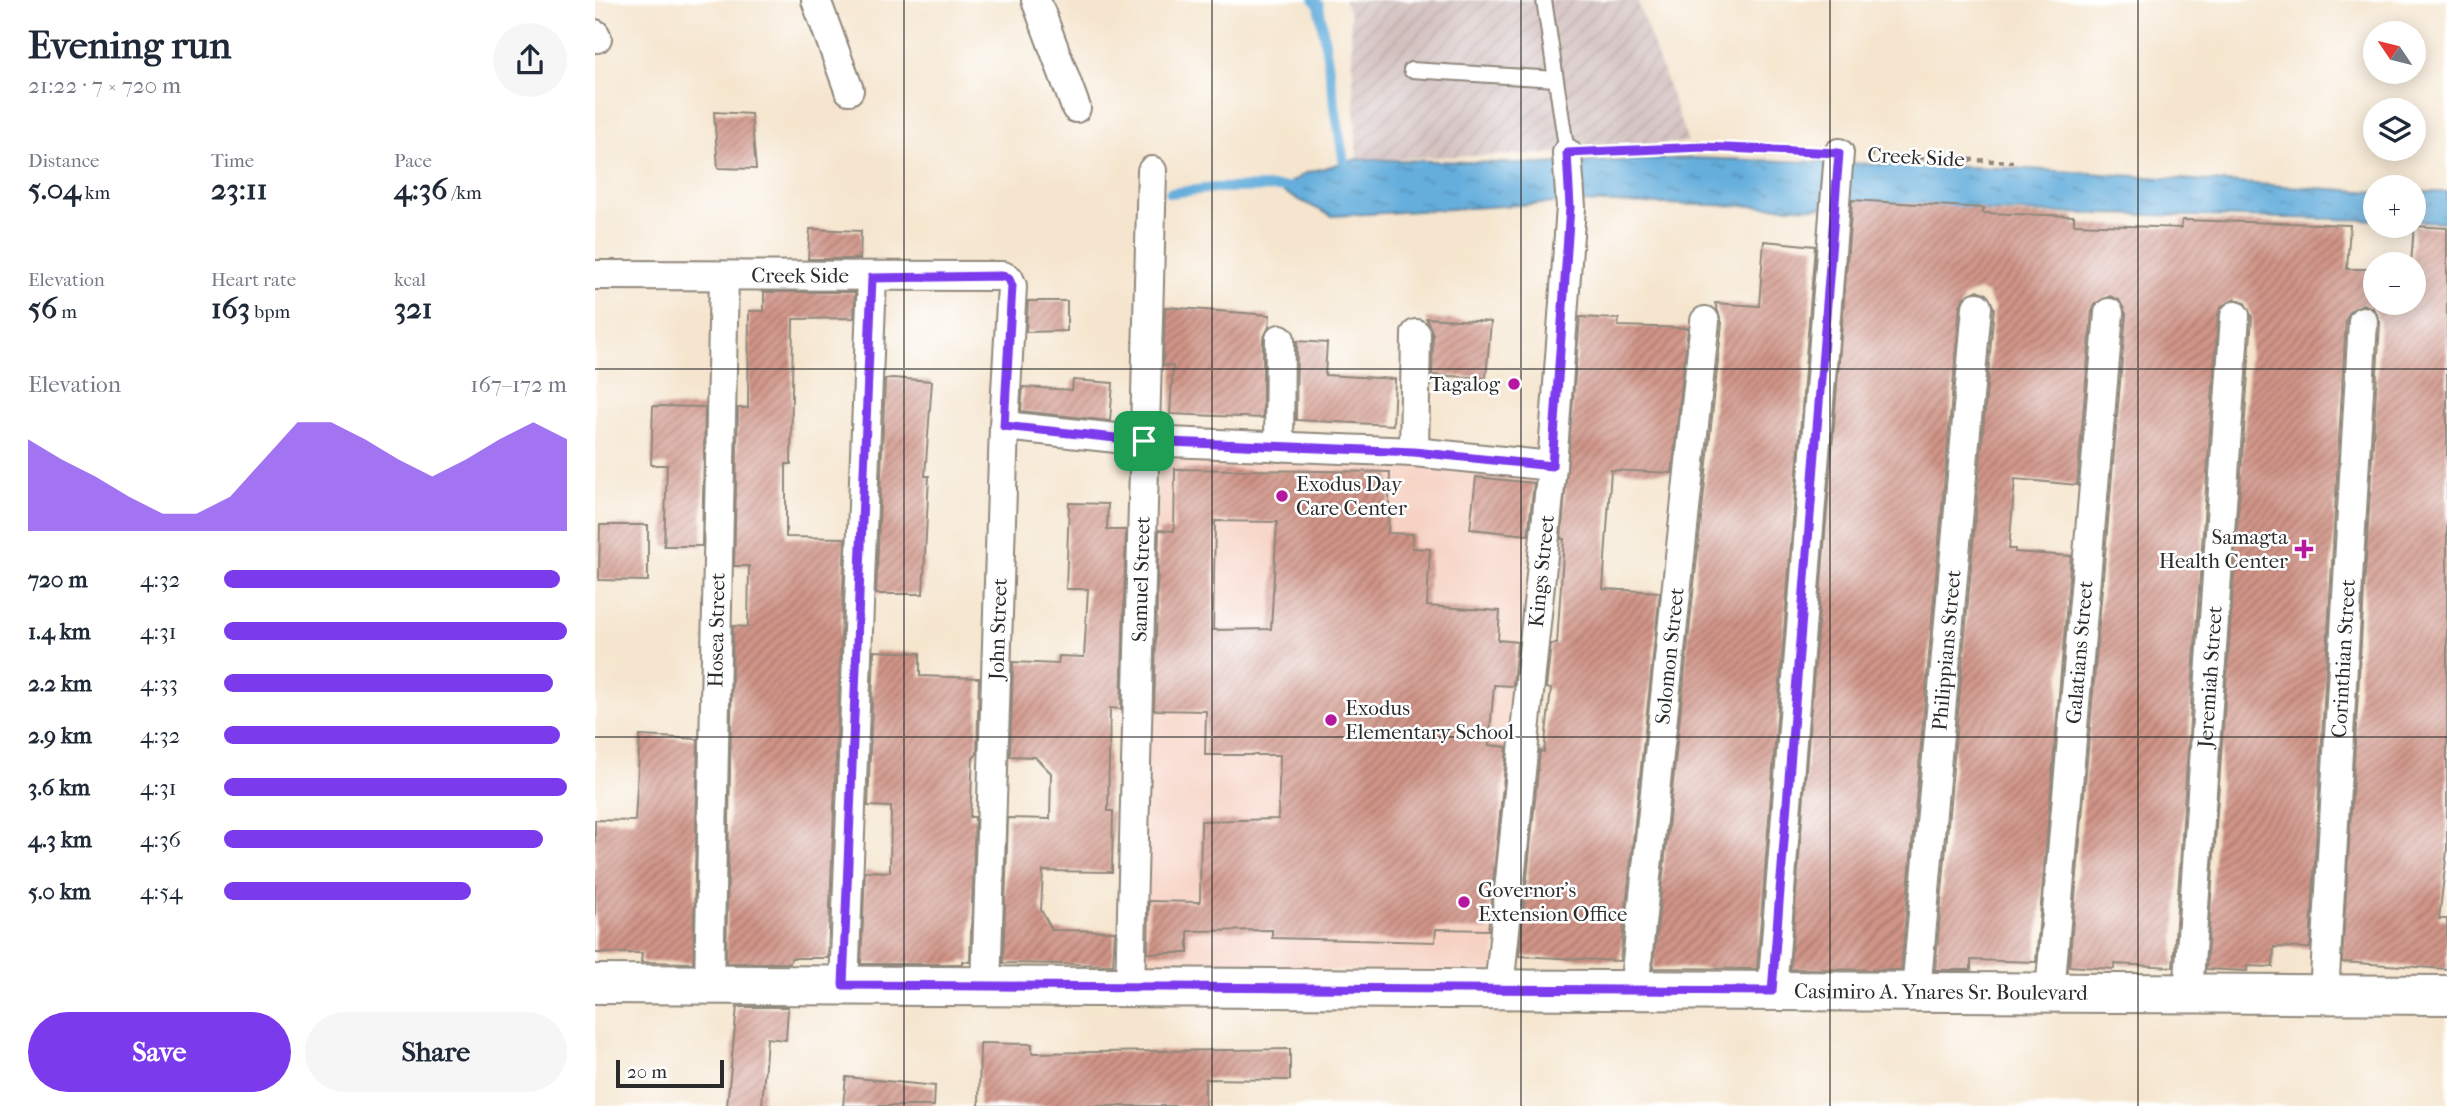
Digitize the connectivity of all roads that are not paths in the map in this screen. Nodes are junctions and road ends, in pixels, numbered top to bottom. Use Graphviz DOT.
graph roads {
  1 [pos="816,0"];
  2 [pos="1036,0"];
  3 [pos="1544,0"];
  4 [pos="1411,70"];
  5 [pos="1556,79"];
  6 [pos="849,90"];
  7 [pos="1076,108"];
  8 [pos="1567,157"];
  9 [pos="1839,158"];
  10 [pos="1152,171"];
  11 [pos="595,275"];
  12 [pos="724,276"];
  13 [pos="1003,276"];
  14 [pos="872,278"];
  15 [pos="1977,307"];
  16 [pos="2109,313"];
  17 [pos="2235,316"];
  18 [pos="1705,321"];
  19 [pos="2363,321"];
  20 [pos="1416,334"];
  21 [pos="1280,340"];
  22 [pos="1004,426"];
  23 [pos="1144,441"];
  24 [pos="1279,447"];
  25 [pos="1414,452"];
  26 [pos="1552,466"];
  27 [pos="595,984"];
  28 [pos="709,984"];
  29 [pos="843,985"];
  30 [pos="986,987"];
  31 [pos="1130,987"];
  32 [pos="1499,989"];
  33 [pos="1634,990"];
  34 [pos="1772,991"];
  35 [pos="1916,992"];
  36 [pos="2050,992"];
  37 [pos="2187,993"];
  38 [pos="2324,994"];
  39 [pos="2447,995"];
  1 -- 6 [label="street"];
  2 -- 7 [label="street"];
  3 -- 5 [label="lane"];
  4 -- 5 [label="lane"];
  5 -- 8 [label="lane"];
  8 -- 26 [label="street, Kings Street"];
  9 -- 34 [label="street"];
  10 -- 23 [label="street, Samuel Street"];
  11 -- 12 [label="street, Creek Side"];
  12 -- 14 [label="street, Creek Side"];
  12 -- 28 [label="street, Hosea Street"];
  13 -- 14 [label="street, Creek Side"];
  13 -- 22 [label="street, John Street"];
  14 -- 29 [label="street"];
  15 -- 35 [label="street, Philippians Street"];
  16 -- 36 [label="street, Galatians Street"];
  17 -- 37 [label="street, Jeremiah Street"];
  18 -- 33 [label="street, Solomon Street"];
  19 -- 38 [label="street, Corinthian Street"];
  20 -- 25 [label="street"];
  21 -- 24 [label="street"];
  22 -- 23 [label="street"];
  22 -- 30 [label="street, John Street"];
  23 -- 24 [label="street"];
  23 -- 31 [label="street, Samuel Street"];
  24 -- 25 [label="street"];
  25 -- 26 [label="street"];
  26 -- 32 [label="street, Kings Street"];
  27 -- 28 [label="main road, Casimiro A. Ynares Sr. Boulevard"];
  28 -- 29 [label="main road, Casimiro A. Ynares Sr. Boulevard"];
  29 -- 30 [label="main road, Casimiro A. Ynares Sr. Boulevard"];
  30 -- 31 [label="main road, Casimiro A. Ynares Sr. Boulevard"];
  31 -- 32 [label="main road, Casimiro A. Ynares Sr. Boulevard"];
  32 -- 33 [label="main road, Casimiro A. Ynares Sr. Boulevard"];
  33 -- 34 [label="main road, Casimiro A. Ynares Sr. Boulevard"];
  34 -- 35 [label="main road, Casimiro A. Ynares Sr. Boulevard"];
  35 -- 36 [label="main road, Casimiro A. Ynares Sr. Boulevard"];
  36 -- 37 [label="main road, Casimiro A. Ynares Sr. Boulevard"];
  37 -- 38 [label="main road, Casimiro A. Ynares Sr. Boulevard"];
  38 -- 39 [label="main road, Casimiro A. Ynares Sr. Boulevard"];
}
